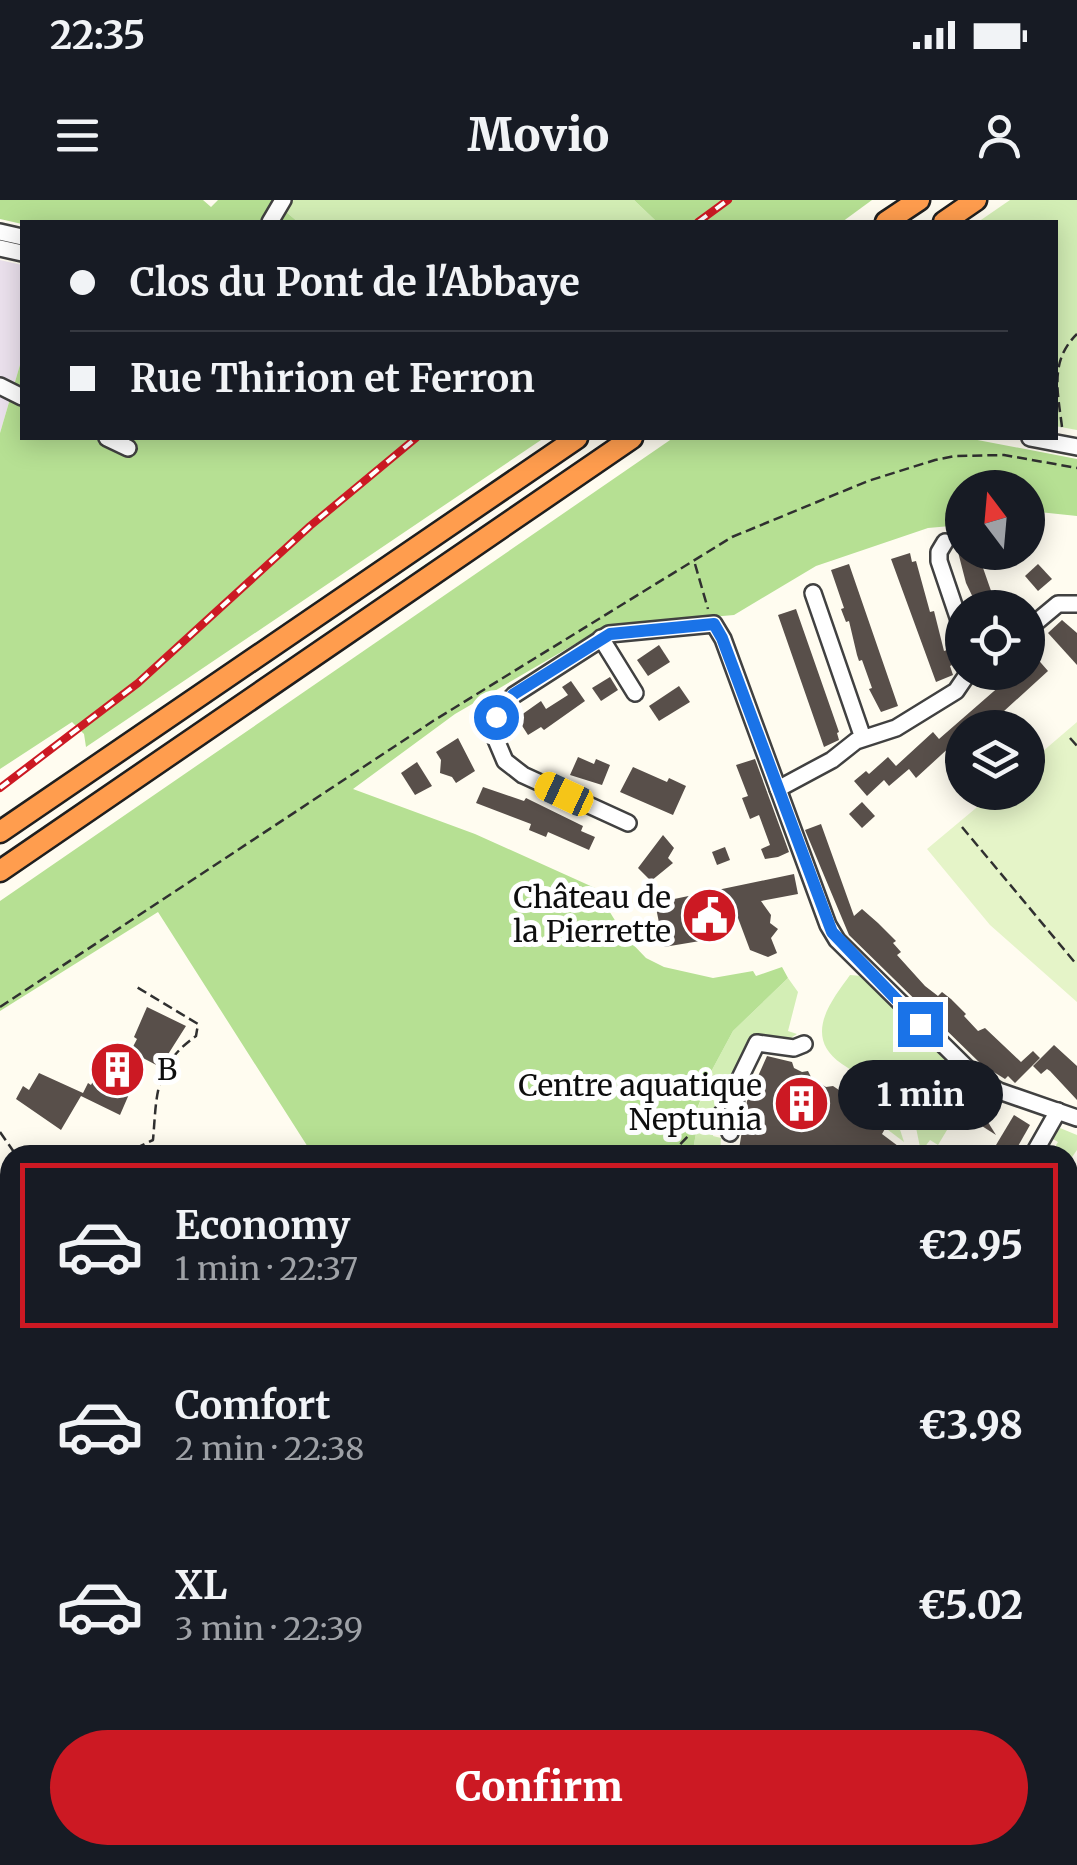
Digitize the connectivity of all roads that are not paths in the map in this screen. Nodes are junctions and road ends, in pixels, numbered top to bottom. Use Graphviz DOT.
graph roads {
  1 [pos="919,200"];
  2 [pos="976,200"];
  3 [pos="889,220"];
  4 [pos="947,220"];
  5 [pos="111,440"];
  6 [pos="574,440"];
  7 [pos="629,440"];
  8 [pos="1041,440"];
  9 [pos="1070,445"];
  10 [pos="128,448"];
  11 [pos="945,542"];
  12 [pos="949,590"];
  13 [pos="813,594"];
  14 [pos="1077,604"];
  15 [pos="1045,615"];
  16 [pos="601,638"];
  17 [pos="957,690"];
  18 [pos="635,692"];
  19 [pos="863,738"];
  20 [pos="778,789"];
  21 [pos="628,823"];
  22 [pos="0,832"];
  23 [pos="0,871"];
  24 [pos="804,1044"];
  25 [pos="1058,1111"];
  26 [pos="1077,1118"];
  27 [pos="730,1133"];
  28 [pos="1039,1145"];
  1 -- 3 [label="highway"];
  2 -- 4 [label="highway"];
  5 -- 10 [label="street"];
  6 -- 22 [label="highway"];
  7 -- 23 [label="highway"];
  8 -- 9 [label="street"];
  11 -- 12 [label="street"];
  13 -- 19 [label="street"];
  14 -- 15 [label="street"];
  16 -- 18 [label="street"];
  16 -- 20 [label="street"];
  16 -- 21 [label="street"];
  17 -- 19 [label="street"];
  19 -- 20 [label="street"];
  20 -- 25 [label="street"];
  24 -- 27 [label="street"];
  25 -- 26 [label="street"];
  25 -- 28 [label="street"];
}
